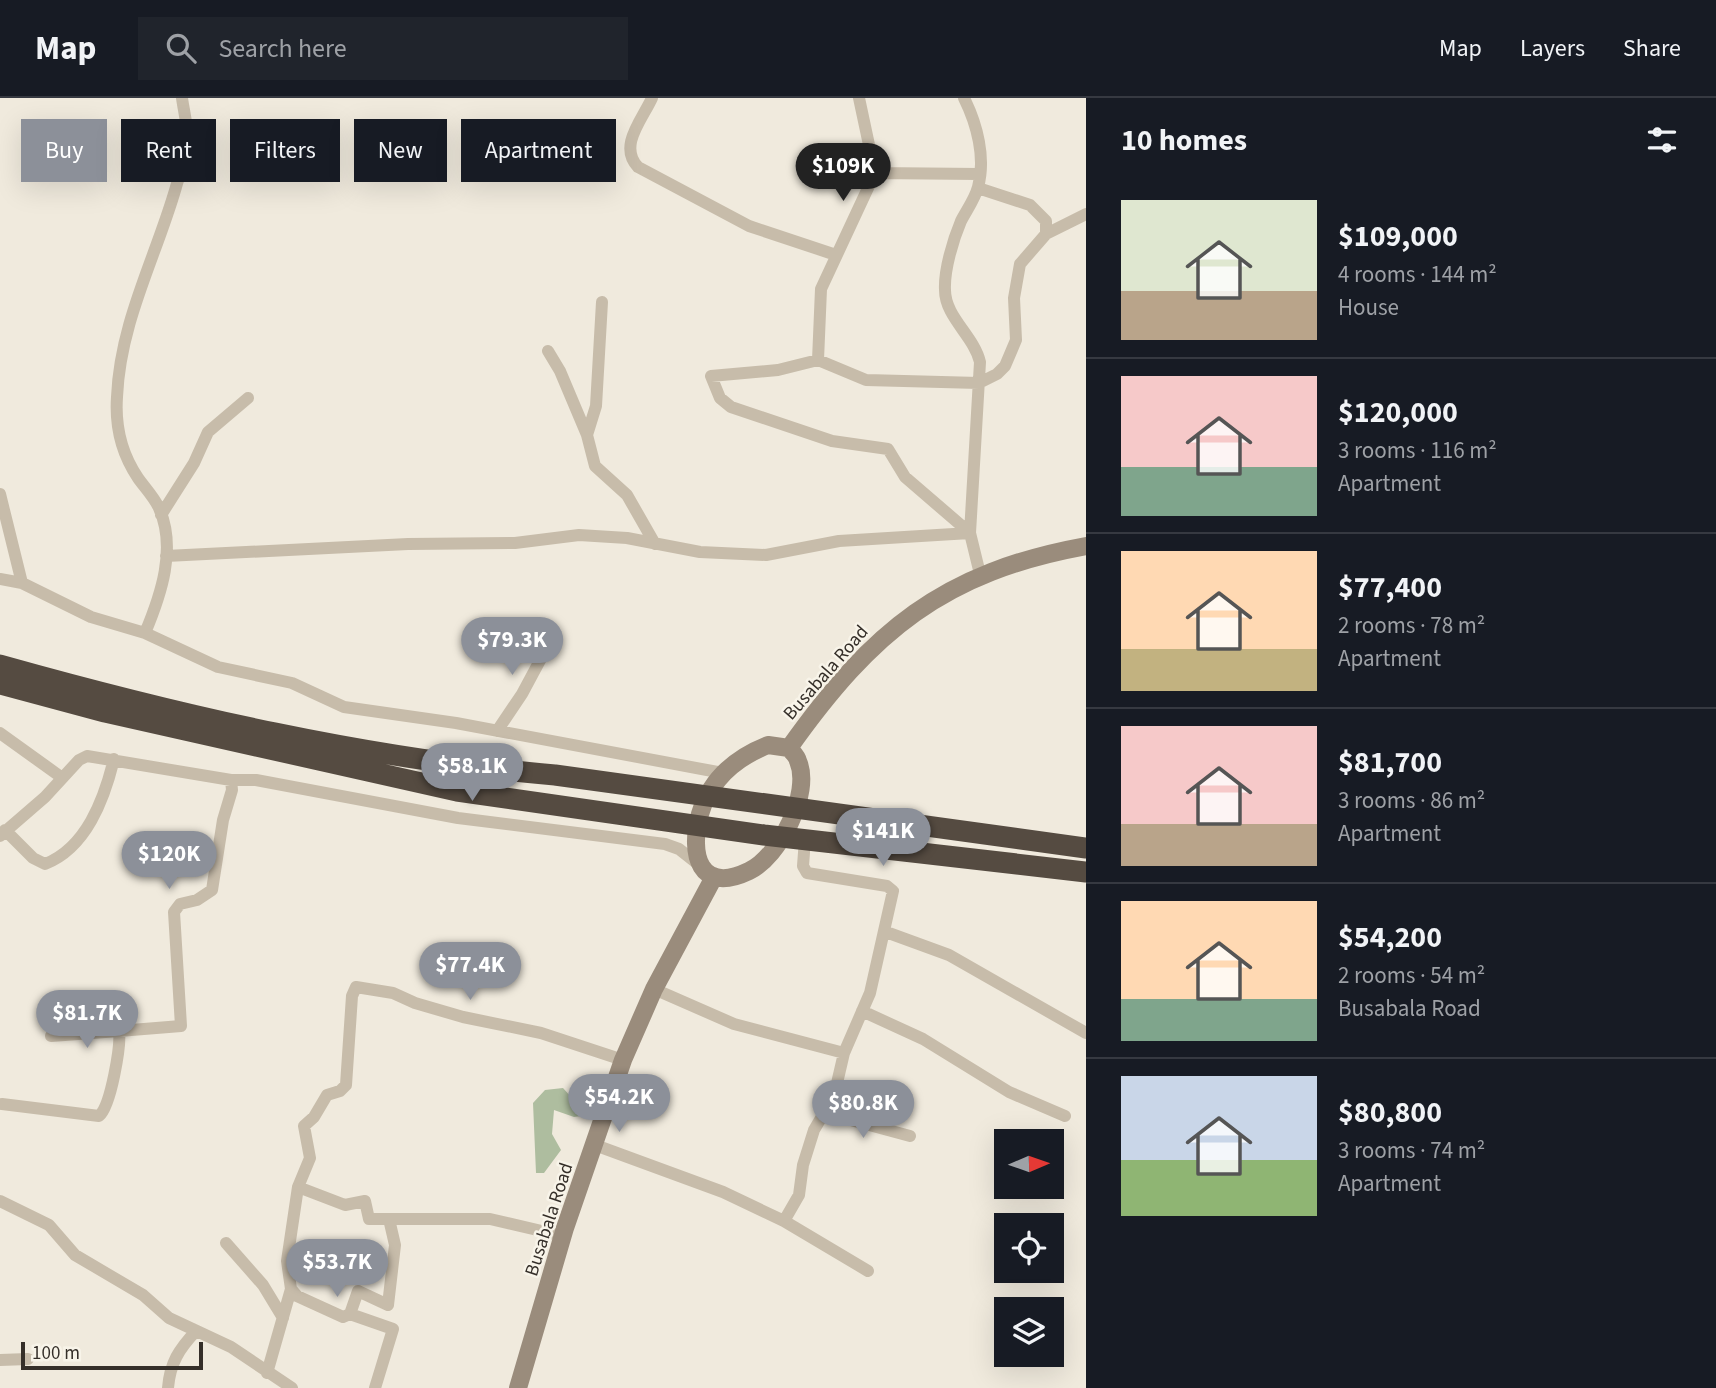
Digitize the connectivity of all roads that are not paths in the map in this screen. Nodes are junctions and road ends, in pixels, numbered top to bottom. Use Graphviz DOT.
graph roads {
  1 [pos="182,98"];
  2 [pos="652,98"];
  3 [pos="859,98"];
  4 [pos="964,98"];
  5 [pos="875,173"];
  6 [pos="979,181"];
  7 [pos="1086,214"];
  8 [pos="1046,234"];
  9 [pos="836,255"];
  10 [pos="602,302"];
  11 [pos="548,351"];
  12 [pos="818,360"];
  13 [pos="979,383"];
  14 [pos="248,398"];
  15 [pos="587,435"];
  16 [pos="0,494"];
  17 [pos="161,515"];
  18 [pos="970,533"];
  19 [pos="655,544"];
  20 [pos="1086,546"];
  21 [pos="166,556"];
  22 [pos="979,574"];
  23 [pos="0,579"];
  24 [pos="22,583"];
  25 [pos="145,632"];
  26 [pos="552,638"];
  27 [pos="0,665"];
  28 [pos="0,684"];
  29 [pos="496,731"];
  30 [pos="0,733"];
  31 [pos="789,748"];
  32 [pos="114,759"];
  33 [pos="723,773"];
  34 [pos="61,777"];
  35 [pos="231,780"];
  36 [pos="705,796"];
  37 [pos="796,808"];
  38 [pos="697,826"];
  39 [pos="3,833"];
  40 [pos="783,837"];
  41 [pos="805,839"];
  42 [pos="1086,848"];
  43 [pos="698,864"];
  44 [pos="1086,872"];
  45 [pos="714,877"];
  46 [pos="886,932"];
  47 [pos="654,989"];
  48 [pos="862,1011"];
  49 [pos="119,1031"];
  50 [pos="1086,1033"];
  51 [pos="51,1036"];
  52 [pos="844,1054"];
  53 [pos="623,1060"];
  54 [pos="2,1104"];
  55 [pos="825,1113"];
  56 [pos="1065,1116"];
  57 [pos="910,1136"];
  58 [pos="595,1145"];
  59 [pos="299,1186"];
  60 [pos="0,1200"];
  61 [pos="389,1219"];
  62 [pos="784,1221"];
  63 [pos="563,1236"];
  64 [pos="226,1243"];
  65 [pos="868,1271"];
  66 [pos="291,1289"];
  67 [pos="350,1314"];
  68 [pos="284,1318"];
  69 [pos="195,1331"];
  70 [pos="28,1359"];
  71 [pos="0,1360"];
  72 [pos="267,1373"];
  73 [pos="168,1388"];
  74 [pos="292,1388"];
  75 [pos="375,1388"];
  76 [pos="518,1388"];
  1 -- 17 [label="street"];
  2 -- 9 [label="street"];
  3 -- 5 [label="street"];
  4 -- 6 [label="street"];
  5 -- 6 [label="street"];
  5 -- 9 [label="street"];
  6 -- 8 [label="street"];
  6 -- 13 [label="street"];
  7 -- 8 [label="street"];
  8 -- 13 [label="street"];
  9 -- 12 [label="street"];
  10 -- 15 [label="street"];
  11 -- 15 [label="street"];
  12 -- 13 [label="street"];
  12 -- 18 [label="street"];
  13 -- 18 [label="street"];
  14 -- 17 [label="street"];
  15 -- 19 [label="street"];
  16 -- 24 [label="street"];
  17 -- 21 [label="street"];
  18 -- 19 [label="street"];
  18 -- 22 [label="street"];
  19 -- 21 [label="street"];
  20 -- 22 [label="street, Busabala Road"];
  21 -- 25 [label="street"];
  22 -- 31 [label="street, Busabala Road"];
  23 -- 24 [label="street"];
  24 -- 25 [label="street"];
  25 -- 29 [label="street"];
  26 -- 29 [label="street"];
  27 -- 36 [label="highway"];
  28 -- 38 [label="highway"];
  29 -- 33 [label="street"];
  30 -- 34 [label="street"];
  31 -- 33 [label="street"];
  31 -- 37 [label="street"];
  32 -- 34 [label="street"];
  32 -- 35 [label="street"];
  32 -- 39 [label="street"];
  33 -- 36 [label="street"];
  34 -- 39 [label="street"];
  35 -- 43 [label="street"];
  35 -- 49 [label="street"];
  36 -- 37 [label="highway"];
  36 -- 38 [label="street"];
  37 -- 40 [label="street"];
  37 -- 42 [label="highway"];
  38 -- 40 [label="highway"];
  38 -- 43 [label="street"];
  40 -- 41 [label="highway"];
  40 -- 45 [label="street"];
  41 -- 44 [label="highway"];
  41 -- 46 [label="street"];
  43 -- 45 [label="street"];
  45 -- 47 [label="street, Busabala Road"];
  46 -- 48 [label="street"];
  46 -- 50 [label="street"];
  47 -- 52 [label="street"];
  47 -- 53 [label="street, Busabala Road"];
  48 -- 52 [label="street"];
  48 -- 56 [label="street"];
  49 -- 51 [label="street"];
  49 -- 54 [label="street"];
  52 -- 55 [label="street"];
  53 -- 58 [label="street, Busabala Road"];
  53 -- 59 [label="street"];
  55 -- 57 [label="street"];
  55 -- 62 [label="street"];
  58 -- 62 [label="street"];
  58 -- 63 [label="street, Busabala Road"];
  59 -- 61 [label="street"];
  59 -- 66 [label="street"];
  60 -- 69 [label="street"];
  61 -- 63 [label="street"];
  61 -- 67 [label="street"];
  62 -- 65 [label="street"];
  63 -- 76 [label="street, Busabala Road"];
  64 -- 68 [label="street"];
  66 -- 67 [label="street"];
  66 -- 68 [label="street"];
  67 -- 75 [label="street"];
  68 -- 72 [label="street"];
  69 -- 72 [label="street"];
  69 -- 73 [label="street"];
  70 -- 71 [label="street"];
  72 -- 74 [label="street"];
}
